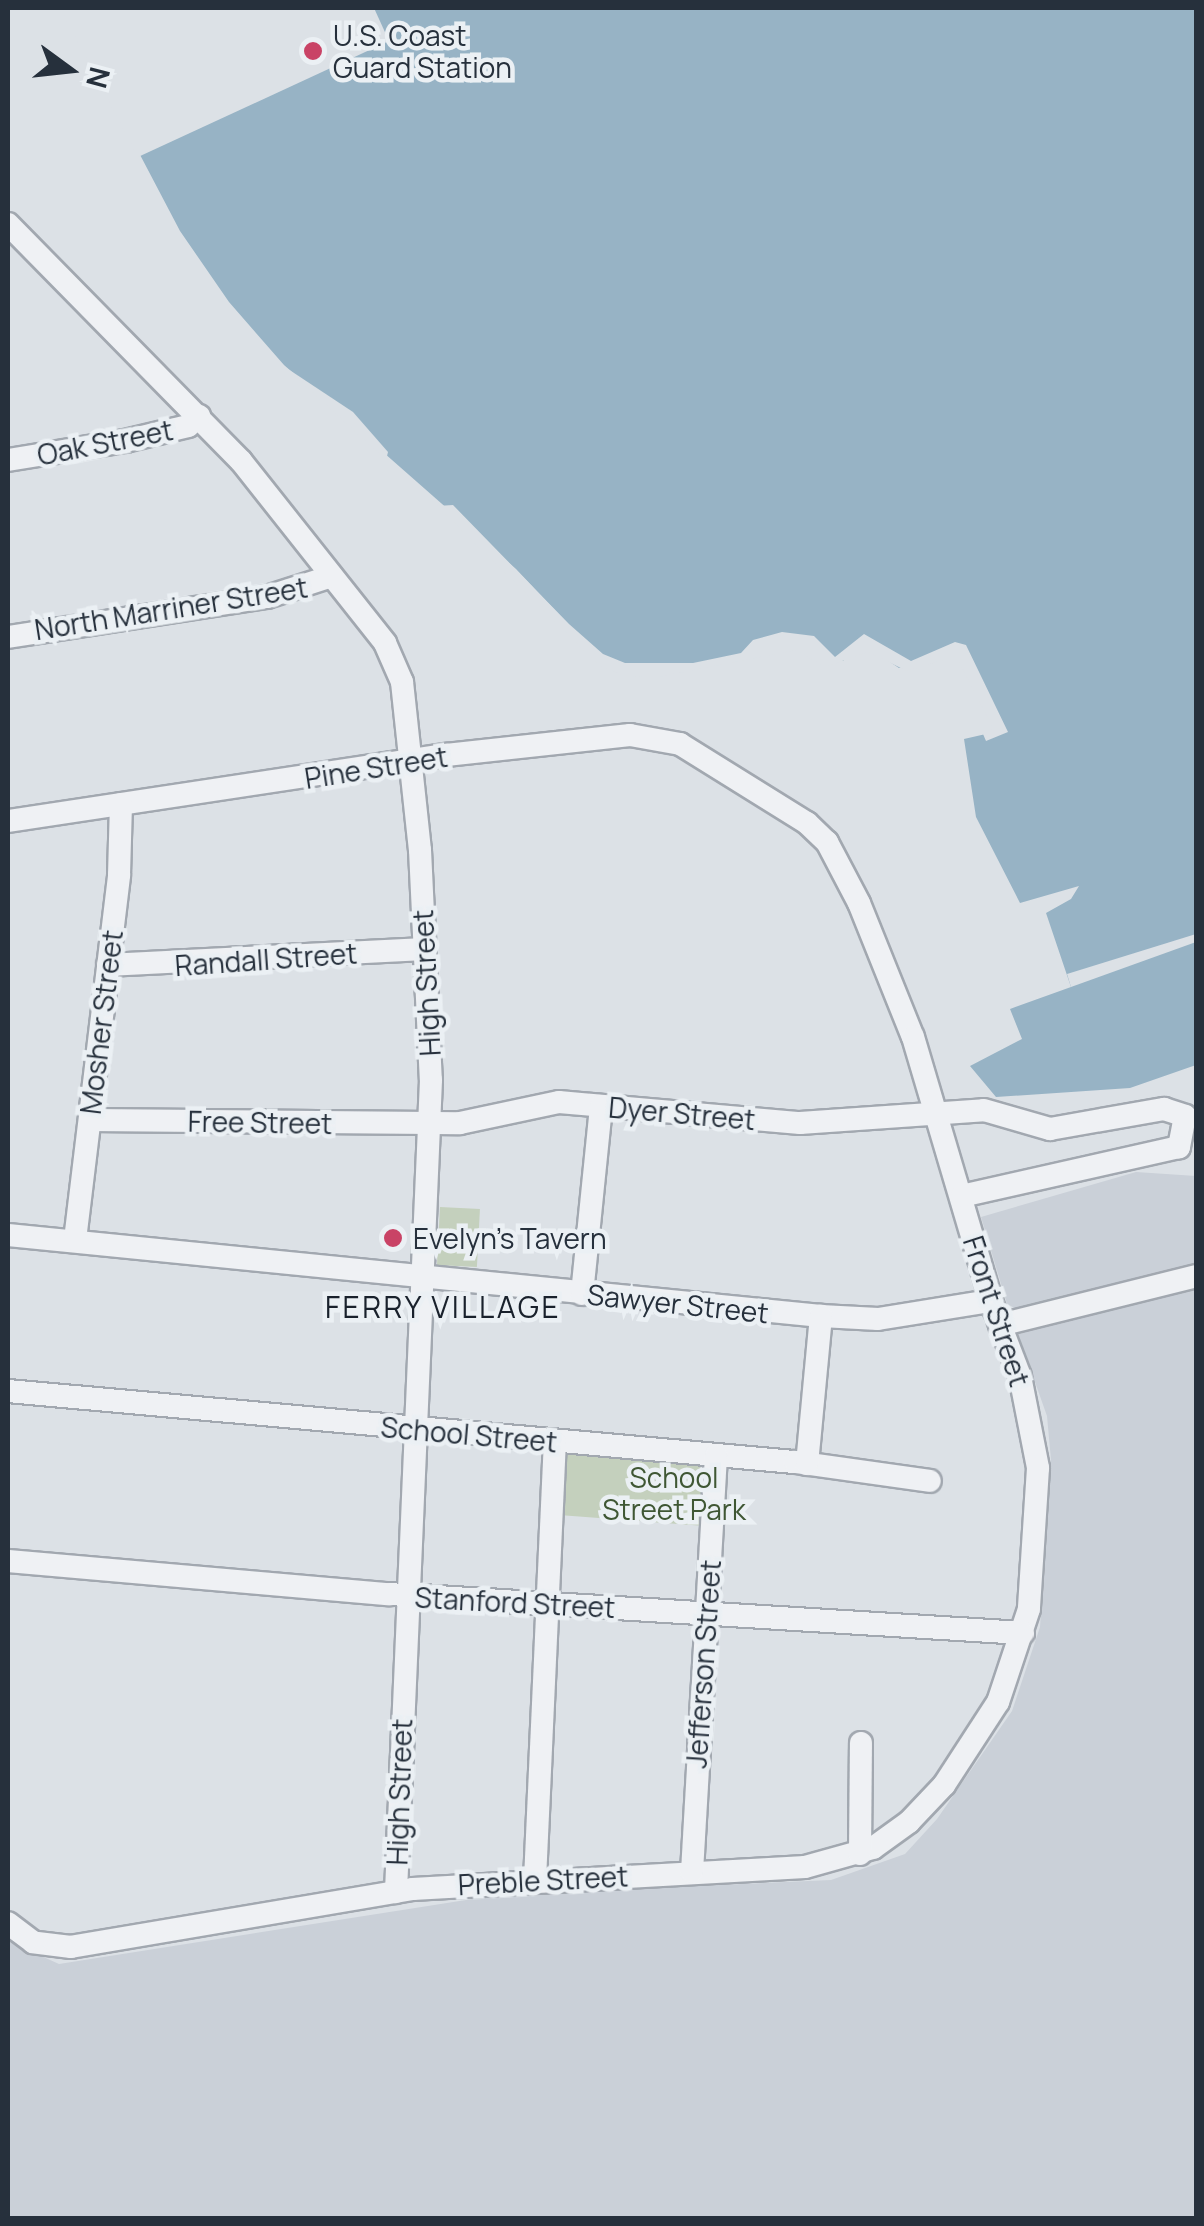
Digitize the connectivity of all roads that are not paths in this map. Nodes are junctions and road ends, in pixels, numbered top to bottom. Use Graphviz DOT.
graph roads {
  1 [pos="8,224"];
  2 [pos="199,416"];
  3 [pos="8,460"];
  4 [pos="332,576"];
  5 [pos="8,636"];
  6 [pos="413,761"];
  7 [pos="736,780"];
  8 [pos="121,804"];
  9 [pos="8,821"];
  10 [pos="424,949"];
  11 [pos="108,965"];
  12 [pos="601,1106"];
  13 [pos="938,1116"];
  14 [pos="90,1120"];
  15 [pos="430,1124"];
  16 [pos="961,1196"];
  17 [pos="8,1234"];
  18 [pos="74,1240"];
  19 [pos="1196,1276"];
  20 [pos="422,1278"];
  21 [pos="582,1294"];
  22 [pos="991,1301"];
  23 [pos="821,1316"];
  24 [pos="1000,1324"];
  25 [pos="8,1391"];
  26 [pos="416,1428"];
  27 [pos="555,1443"];
  28 [pos="716,1456"];
  29 [pos="807,1464"];
  30 [pos="930,1481"];
  31 [pos="8,1561"];
  32 [pos="407,1596"];
  33 [pos="548,1604"];
  34 [pos="705,1613"];
  35 [pos="1024,1633"];
  36 [pos="861,1744"];
  37 [pos="860,1854"];
  38 [pos="692,1872"];
  39 [pos="535,1880"];
  40 [pos="396,1892"];
  41 [pos="8,1922"];
  1 -- 2 [label="street, High Street"];
  2 -- 3 [label="street, Oak Street"];
  2 -- 4 [label="street, High Street"];
  4 -- 5 [label="street, North Marriner Street"];
  4 -- 6 [label="street, High Street"];
  6 -- 7 [label="street, Pine Street"];
  6 -- 8 [label="street, Pine Street"];
  6 -- 10 [label="street, High Street"];
  7 -- 13 [label="street, Front Street"];
  8 -- 9 [label="street, Pine Street"];
  8 -- 11 [label="street, Mosher Street"];
  10 -- 11 [label="street, Randall Street"];
  10 -- 15 [label="street, High Street"];
  11 -- 14 [label="street, Mosher Street"];
  12 -- 13 [label="street, Dyer Street"];
  12 -- 15 [label="street, Dyer Street"];
  12 -- 21 [label="street"];
  13 -- 16 [label="street, Front Street"];
  13 -- 16 [label="street, Dyer Street"];
  14 -- 15 [label="street, Free Street"];
  14 -- 18 [label="street, Mosher Street"];
  15 -- 20 [label="street, High Street"];
  16 -- 22 [label="street, Front Street"];
  17 -- 18 [label="street, Sawyer Street"];
  18 -- 20 [label="street, Sawyer Street"];
  19 -- 24 [label="street"];
  20 -- 21 [label="street, Sawyer Street"];
  20 -- 26 [label="street, High Street"];
  21 -- 23 [label="street, Sawyer Street"];
  22 -- 23 [label="street, Sawyer Street"];
  22 -- 24 [label="street, Front Street"];
  23 -- 29 [label="street"];
  24 -- 35 [label="street, Front Street"];
  25 -- 26 [label="street, School Street"];
  26 -- 27 [label="street, School Street"];
  26 -- 32 [label="street, High Street"];
  27 -- 28 [label="street, School Street"];
  27 -- 33 [label="street"];
  28 -- 29 [label="street, School Street"];
  28 -- 34 [label="street, Jefferson Street"];
  29 -- 30 [label="street, School Street"];
  31 -- 32 [label="street, Stanford Street"];
  32 -- 33 [label="street, Stanford Street"];
  32 -- 40 [label="street, High Street"];
  33 -- 34 [label="street, Stanford Street"];
  33 -- 39 [label="street"];
  34 -- 35 [label="street, Stanford Street"];
  34 -- 38 [label="street, Jefferson Street"];
  35 -- 37 [label="street, Front Street"];
  36 -- 37 [label="street"];
  37 -- 38 [label="street, Preble Street"];
  38 -- 39 [label="street, Preble Street"];
  39 -- 40 [label="street, Preble Street"];
  40 -- 41 [label="street, Preble Street"];
}
